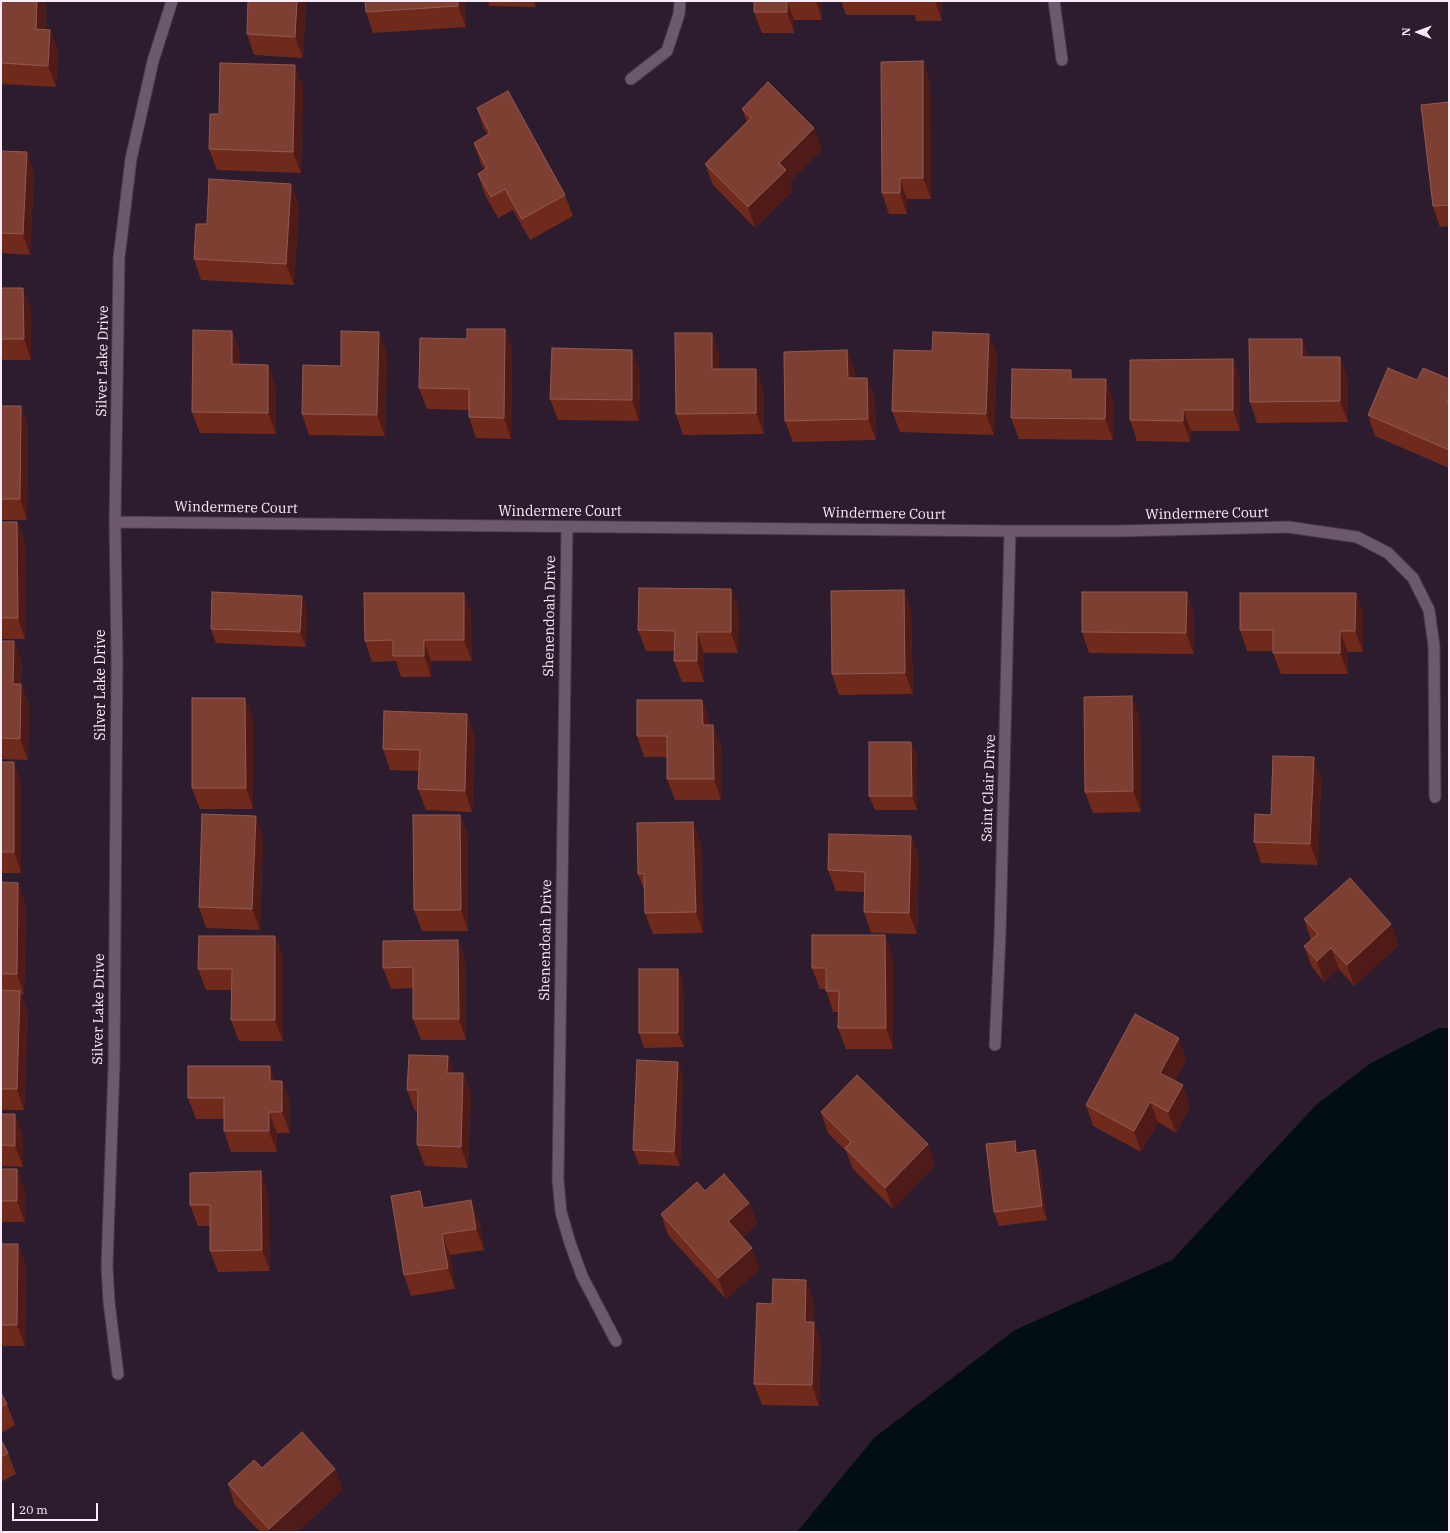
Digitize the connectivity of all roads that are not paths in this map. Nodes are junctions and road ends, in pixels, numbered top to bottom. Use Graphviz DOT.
graph roads {
  1 [pos="172,1"];
  2 [pos="680,1"];
  3 [pos="1054,1"];
  4 [pos="1062,60"];
  5 [pos="631,79"];
  6 [pos="115,522"];
  7 [pos="567,527"];
  8 [pos="1010,531"];
  9 [pos="1434,798"];
  10 [pos="995,1045"];
  11 [pos="616,1341"];
  12 [pos="118,1374"];
  1 -- 6 [label="street, Silver Lake Drive"];
  2 -- 5 [label="street"];
  3 -- 4 [label="street"];
  6 -- 7 [label="street, Windermere Court"];
  6 -- 12 [label="street, Silver Lake Drive"];
  7 -- 8 [label="street, Windermere Court"];
  7 -- 11 [label="street, Shenendoah Drive"];
  8 -- 9 [label="street, Windermere Court"];
  8 -- 10 [label="street, Saint Clair Drive"];
}
